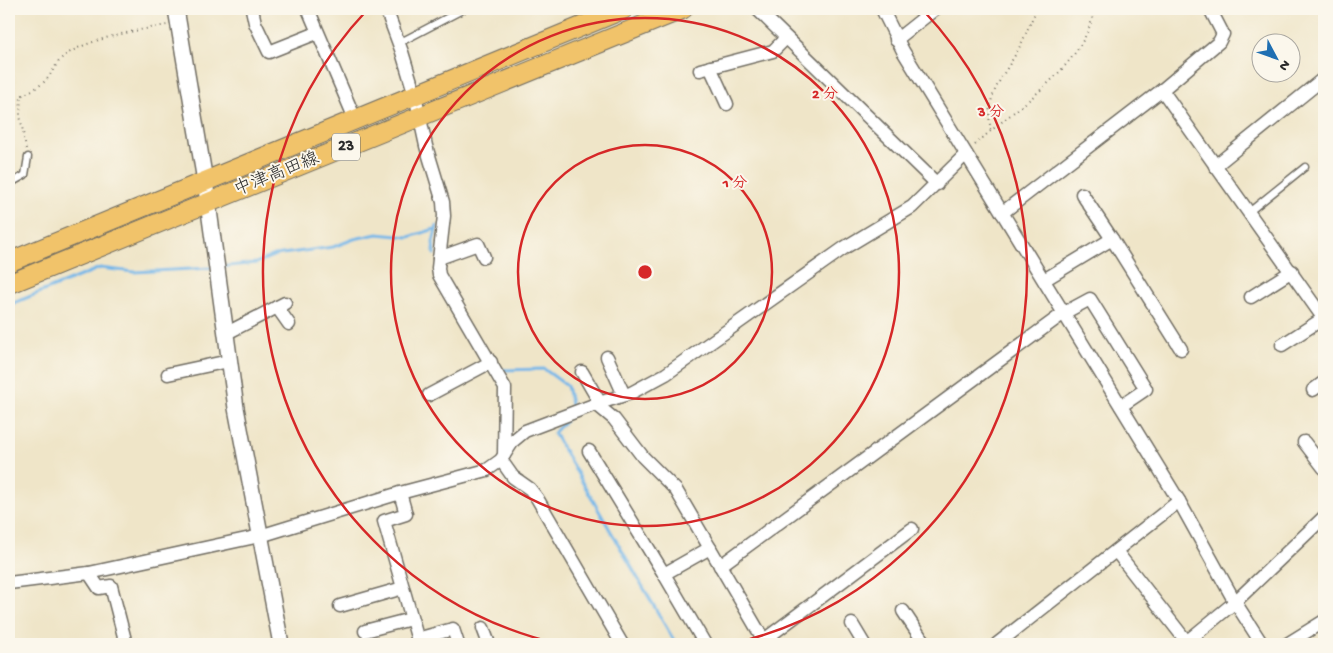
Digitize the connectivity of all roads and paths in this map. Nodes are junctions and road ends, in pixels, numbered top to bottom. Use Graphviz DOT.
graph roads {
  1 [pos="176,9"];
  2 [pos="252,9"];
  3 [pos="308,9"];
  4 [pos="386,9"];
  5 [pos="464,9"];
  6 [pos="624,9"];
  7 [pos="684,9"];
  8 [pos="757,9"];
  9 [pos="882,9"];
  10 [pos="935,9"];
  11 [pos="1037,9"];
  12 [pos="1095,9"];
  13 [pos="1210,9"];
  14 [pos="167,25"];
  15 [pos="318,33"];
  16 [pos="786,38"];
  17 [pos="896,40"];
  18 [pos="399,43"];
  19 [pos="1324,78"];
  20 [pos="1162,90"];
  21 [pos="415,94"];
  22 [pos="728,104"];
  23 [pos="420,117"];
  24 [pos="355,119"];
  25 [pos="992,130"];
  26 [pos="966,154"];
  27 [pos="28,156"];
  28 [pos="1215,166"];
  29 [pos="1306,167"];
  30 [pos="205,181"];
  31 [pos="9,184"];
  32 [pos="937,184"];
  33 [pos="1082,194"];
  34 [pos="208,203"];
  35 [pos="1249,212"];
  36 [pos="1002,213"];
  37 [pos="1112,239"];
  38 [pos="484,257"];
  39 [pos="439,258"];
  40 [pos="9,262"];
  41 [pos="1292,271"];
  42 [pos="1044,280"];
  43 [pos="9,284"];
  44 [pos="1251,297"];
  45 [pos="1064,313"];
  46 [pos="1323,314"];
  47 [pos="289,324"];
  48 [pos="225,334"];
  49 [pos="1282,345"];
  50 [pos="1181,349"];
  51 [pos="607,357"];
  52 [pos="229,361"];
  53 [pos="491,362"];
  54 [pos="582,372"];
  55 [pos="168,374"];
  56 [pos="429,395"];
  57 [pos="624,395"];
  58 [pos="598,403"];
  59 [pos="1120,406"];
  60 [pos="504,425"];
  61 [pos="525,431"];
  62 [pos="1304,442"];
  63 [pos="589,451"];
  64 [pos="503,458"];
  65 [pos="1324,468"];
  66 [pos="400,493"];
  67 [pos="1179,502"];
  68 [pos="1324,517"];
  69 [pos="912,529"];
  70 [pos="260,536"];
  71 [pos="710,548"];
  72 [pos="1116,551"];
  73 [pos="720,566"];
  74 [pos="89,573"];
  75 [pos="664,574"];
  76 [pos="9,583"];
  77 [pos="403,588"];
  78 [pos="1235,602"];
  79 [pos="340,606"];
  80 [pos="903,611"];
  81 [pos="412,619"];
  82 [pos="1324,621"];
  83 [pos="852,624"];
  84 [pos="483,628"];
  85 [pos="366,631"];
  86 [pos="418,642"];
  87 [pos="765,642"];
  88 [pos="1185,643"];
  89 [pos="126,644"];
  90 [pos="281,644"];
  91 [pos="458,644"];
  92 [pos="488,644"];
  93 [pos="622,644"];
  94 [pos="705,644"];
  95 [pos="864,644"];
  96 [pos="925,644"];
  97 [pos="997,644"];
  98 [pos="1262,644"];
  99 [pos="1288,644"];
  1 -- 30 [label="street"];
  2 -- 15 [label="street"];
  3 -- 15 [label="street"];
  4 -- 18 [label="street"];
  5 -- 18 [label="lane"];
  6 -- 21 [label="main road, 中津高田線 / 23"];
  7 -- 23 [label="main road, 中津高田線 / 23"];
  8 -- 16 [label="street"];
  9 -- 17 [label="street"];
  10 -- 17 [label="street"];
  11 -- 25 [label="path"];
  12 -- 25 [label="path"];
  13 -- 20 [label="street"];
  14 -- 27 [label="path"];
  15 -- 24 [label="street"];
  16 -- 22 [label="street"];
  16 -- 32 [label="street"];
  17 -- 26 [label="street"];
  18 -- 21 [label="street"];
  19 -- 28 [label="street"];
  20 -- 28 [label="street"];
  20 -- 36 [label="street"];
  21 -- 23 [label="street"];
  21 -- 24 [label="main road, 中津高田線 / 23"];
  23 -- 34 [label="main road, 中津高田線 / 23"];
  23 -- 39 [label="street"];
  24 -- 30 [label="main road, 中津高田線 / 23"];
  25 -- 26 [label="path"];
  26 -- 32 [label="street"];
  26 -- 36 [label="street"];
  27 -- 31 [label="lane"];
  28 -- 35 [label="street"];
  29 -- 35 [label="lane"];
  30 -- 34 [label="street"];
  30 -- 40 [label="main road, 中津高田線 / 23"];
  32 -- 57 [label="street"];
  33 -- 37 [label="street"];
  34 -- 43 [label="main road, 中津高田線 / 23"];
  34 -- 48 [label="street"];
  35 -- 41 [label="street"];
  36 -- 42 [label="street"];
  37 -- 42 [label="street"];
  37 -- 50 [label="street"];
  38 -- 39 [label="street"];
  39 -- 53 [label="street"];
  41 -- 44 [label="street"];
  41 -- 46 [label="street"];
  42 -- 45 [label="street"];
  45 -- 59 [label="street"];
  45 -- 59 [label="street"];
  45 -- 73 [label="street"];
  46 -- 49 [label="street"];
  47 -- 48 [label="street"];
  48 -- 52 [label="street"];
  51 -- 57 [label="street"];
  52 -- 55 [label="street"];
  52 -- 70 [label="street"];
  53 -- 56 [label="street"];
  53 -- 60 [label="street"];
  54 -- 58 [label="street"];
  57 -- 58 [label="street"];
  58 -- 61 [label="street"];
  58 -- 71 [label="street"];
  59 -- 67 [label="street"];
  60 -- 61 [label="street"];
  60 -- 64 [label="street"];
  61 -- 64 [label="street"];
  62 -- 65 [label="street"];
  63 -- 75 [label="street"];
  64 -- 66 [label="street"];
  64 -- 93 [label="street"];
  66 -- 70 [label="street"];
  66 -- 77 [label="street"];
  67 -- 72 [label="street"];
  67 -- 78 [label="street"];
  68 -- 78 [label="street"];
  69 -- 87 [label="street"];
  70 -- 74 [label="street"];
  70 -- 90 [label="street"];
  71 -- 73 [label="street"];
  71 -- 75 [label="street"];
  72 -- 88 [label="street"];
  72 -- 97 [label="street"];
  73 -- 87 [label="street"];
  74 -- 76 [label="street"];
  74 -- 89 [label="street"];
  75 -- 94 [label="street"];
  77 -- 79 [label="street"];
  77 -- 81 [label="street"];
  78 -- 88 [label="street"];
  78 -- 98 [label="street"];
  80 -- 96 [label="street"];
  81 -- 85 [label="street"];
  81 -- 86 [label="street"];
  82 -- 99 [label="street"];
  83 -- 95 [label="street"];
  84 -- 92 [label="street"];
  86 -- 91 [label="street"];
}
